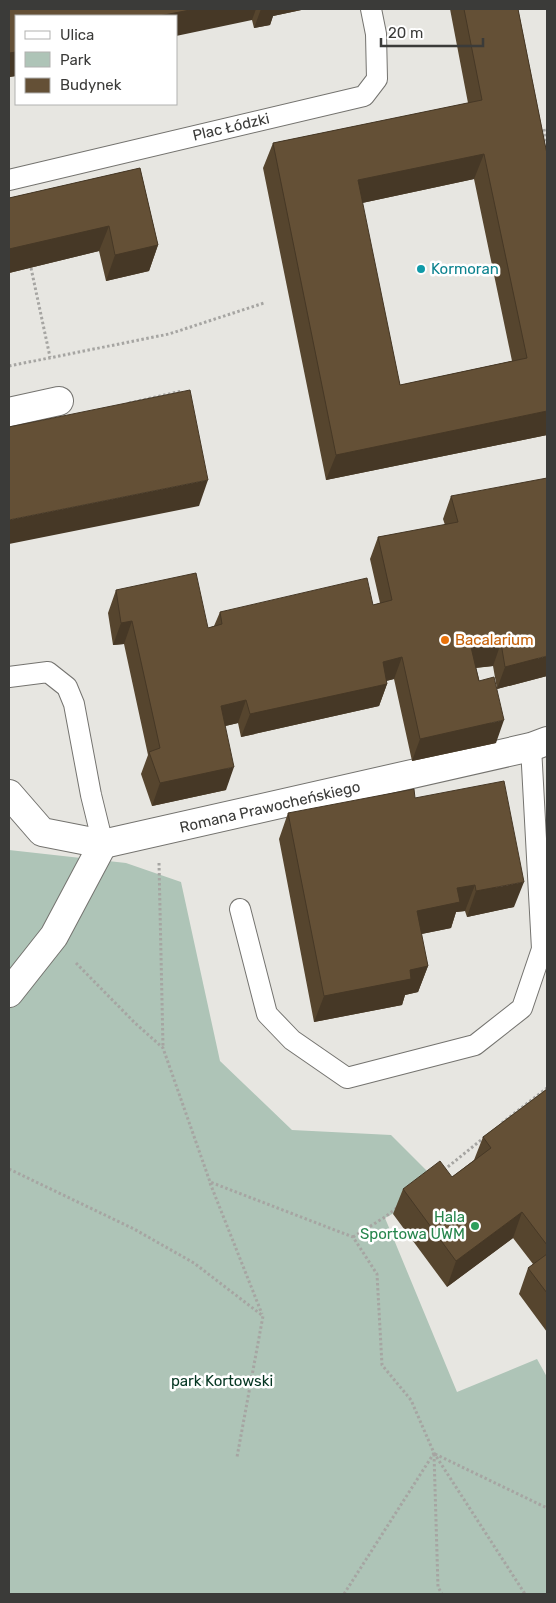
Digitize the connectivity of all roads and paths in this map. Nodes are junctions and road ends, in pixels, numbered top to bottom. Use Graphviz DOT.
graph roads {
  1 [pos="371,9"];
  2 [pos="544,129"];
  3 [pos="547,144"];
  4 [pos="9,180"];
  5 [pos="31,268"];
  6 [pos="264,303"];
  7 [pos="50,357"];
  8 [pos="9,366"];
  9 [pos="182,391"];
  10 [pos="58,401"];
  11 [pos="125,404"];
  12 [pos="9,412"];
  13 [pos="9,676"];
  14 [pos="539,744"];
  15 [pos="9,794"];
  16 [pos="102,844"];
  17 [pos="159,858"];
  18 [pos="240,909"];
  19 [pos="76,963"];
  20 [pos="9,993"];
  21 [pos="163,1048"];
  22 [pos="547,1088"];
  23 [pos="496,1127"];
  24 [pos="489,1133"];
  25 [pos="9,1169"];
  26 [pos="443,1170"];
  27 [pos="210,1182"];
  28 [pos="405,1201"];
  29 [pos="353,1237"];
  30 [pos="263,1316"];
  31 [pos="434,1453"];
  32 [pos="237,1457"];
  33 [pos="547,1508"];
  34 [pos="344,1594"];
  35 [pos="442,1594"];
  36 [pos="525,1594"];
  1 -- 4 [label="lane, Plac Łódzki"];
  2 -- 3 [label="path"];
  5 -- 7 [label="path"];
  6 -- 7 [label="path"];
  7 -- 8 [label="path"];
  9 -- 11 [label="path"];
  10 -- 12 [label="street"];
  13 -- 16 [label="lane"];
  14 -- 16 [label="street, Romana Prawocheńskiego"];
  14 -- 18 [label="lane"];
  15 -- 16 [label="street, Romana Prawocheńskiego"];
  16 -- 20 [label="street"];
  17 -- 21 [label="path"];
  19 -- 21 [label="path"];
  21 -- 27 [label="path"];
  22 -- 23 [label="path"];
  24 -- 26 [label="path"];
  25 -- 30 [label="path"];
  27 -- 29 [label="path"];
  27 -- 30 [label="path"];
  28 -- 29 [label="path"];
  29 -- 31 [label="path"];
  30 -- 32 [label="path"];
  31 -- 33 [label="path"];
  31 -- 34 [label="path"];
  31 -- 35 [label="path"];
  31 -- 36 [label="path"];
}
